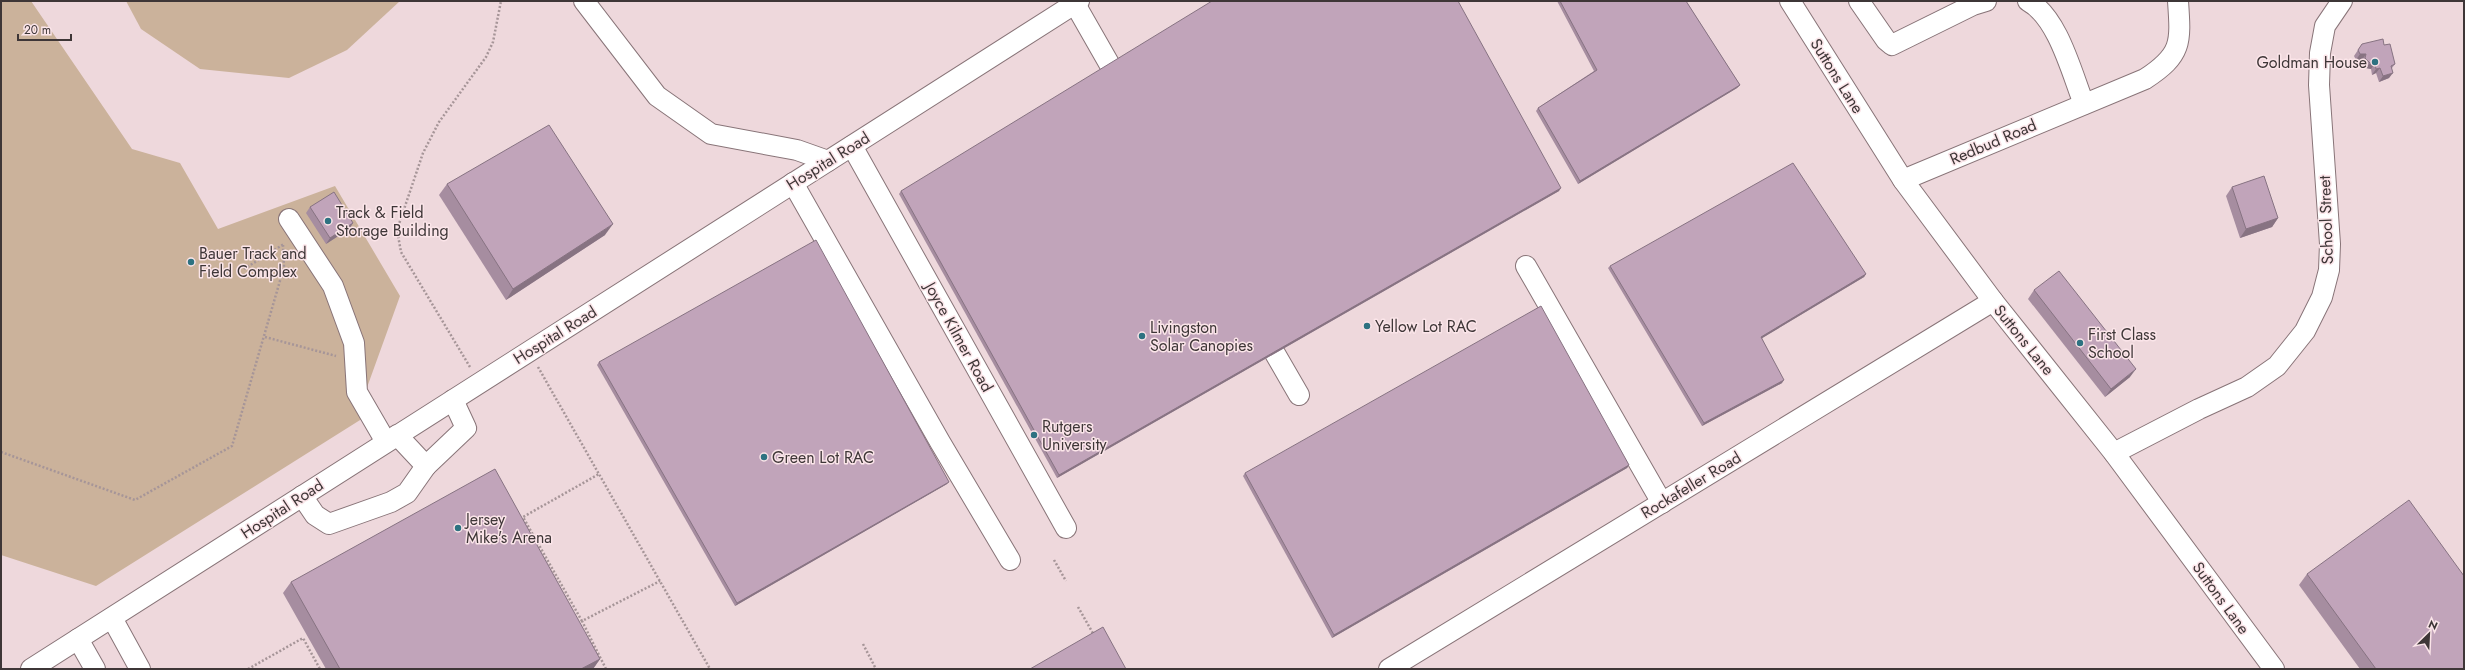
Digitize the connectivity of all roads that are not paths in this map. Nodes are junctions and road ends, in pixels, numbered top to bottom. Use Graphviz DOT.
graph roads {
  1 [pos="584,1"];
  2 [pos="1790,1"];
  3 [pos="1859,1"];
  4 [pos="1986,1"];
  5 [pos="2028,1"];
  6 [pos="2178,1"];
  7 [pos="2342,1"];
  8 [pos="1077,2"];
  9 [pos="1131,101"];
  10 [pos="2084,104"];
  11 [pos="852,146"];
  12 [pos="828,161"];
  13 [pos="1903,180"];
  14 [pos="793,183"];
  15 [pos="290,233"];
  16 [pos="1526,266"];
  17 [pos="1993,301"];
  18 [pos="1254,316"];
  19 [pos="1299,395"];
  20 [pos="453,400"];
  21 [pos="392,439"];
  22 [pos="2114,453"];
  23 [pos="426,466"];
  24 [pos="302,496"];
  25 [pos="1662,503"];
  26 [pos="1066,528"];
  27 [pos="1010,560"];
  28 [pos="112,618"];
  29 [pos="78,639"];
  30 [pos="31,669"];
  31 [pos="95,669"];
  32 [pos="140,669"];
  33 [pos="1389,669"];
  34 [pos="2274,669"];
  1 -- 12 [label="street"];
  2 -- 13 [label="street, Suttons Lane"];
  3 -- 4 [label="street"];
  5 -- 10 [label="street"];
  6 -- 10 [label="street, Redbud Road"];
  7 -- 22 [label="street, School Street"];
  8 -- 9 [label="street"];
  8 -- 11 [label="street, Hospital Road"];
  10 -- 13 [label="street, Redbud Road"];
  11 -- 12 [label="street, Hospital Road"];
  11 -- 26 [label="street, Joyce Kilmer Road"];
  12 -- 14 [label="street, Hospital Road"];
  13 -- 17 [label="street, Suttons Lane"];
  14 -- 20 [label="street, Hospital Road"];
  14 -- 27 [label="street"];
  15 -- 21 [label="street"];
  16 -- 25 [label="street"];
  17 -- 22 [label="street, Suttons Lane"];
  17 -- 25 [label="street, Rockafeller Road"];
  18 -- 19 [label="street"];
  20 -- 21 [label="street, Hospital Road"];
  20 -- 23 [label="street"];
  21 -- 23 [label="street"];
  21 -- 24 [label="street, Hospital Road"];
  22 -- 34 [label="street, Suttons Lane"];
  23 -- 24 [label="street"];
  24 -- 28 [label="street, Hospital Road"];
  25 -- 33 [label="street, Rockafeller Road"];
  28 -- 29 [label="street, Hospital Road"];
  28 -- 32 [label="street"];
  29 -- 30 [label="street, Hospital Road"];
  29 -- 31 [label="street"];
}
